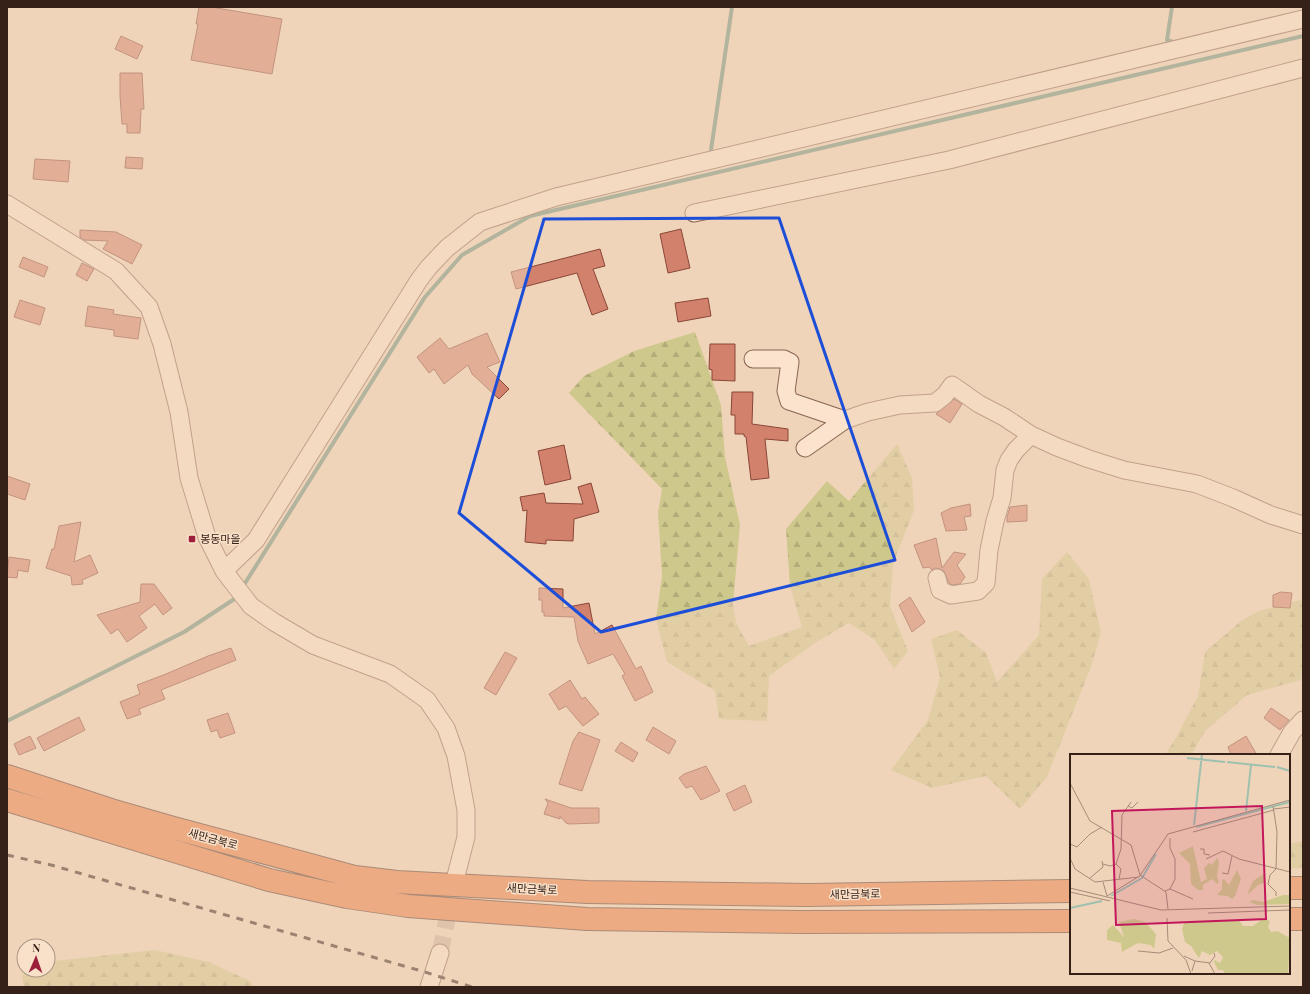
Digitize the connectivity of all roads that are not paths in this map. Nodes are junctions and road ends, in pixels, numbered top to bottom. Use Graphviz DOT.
graph roads {
  1 [pos="1303,19"];
  2 [pos="1303,68"];
  3 [pos="7,204"];
  4 [pos="694,213"];
  5 [pos="753,359"];
  6 [pos="845,420"];
  7 [pos="1031,435"];
  8 [pos="805,448"];
  9 [pos="1303,526"];
  10 [pos="224,571"];
  11 [pos="937,578"];
  12 [pos="1303,720"];
  13 [pos="1280,754"];
  14 [pos="7,776"];
  15 [pos="7,800"];
  16 [pos="456,876"];
  17 [pos="1290,888"];
  18 [pos="1303,888"];
  19 [pos="1070,891"];
  20 [pos="1290,919"];
  21 [pos="1303,919"];
  22 [pos="1070,921"];
  23 [pos="440,953"];
  24 [pos="428,987"];
  1 -- 10 [label="street"];
  2 -- 4 [label="street"];
  3 -- 10 [label="street"];
  5 -- 6 [label="street"];
  6 -- 7 [label="street"];
  6 -- 8 [label="street"];
  7 -- 9 [label="street"];
  7 -- 11 [label="street"];
  10 -- 16 [label="street"];
  12 -- 13 [label="street"];
  14 -- 19 [label="highway, 새만금북로"];
  15 -- 22 [label="highway, 새만금북로"];
  17 -- 18 [label="highway"];
  20 -- 21 [label="highway"];
  23 -- 24 [label="street"];
}
